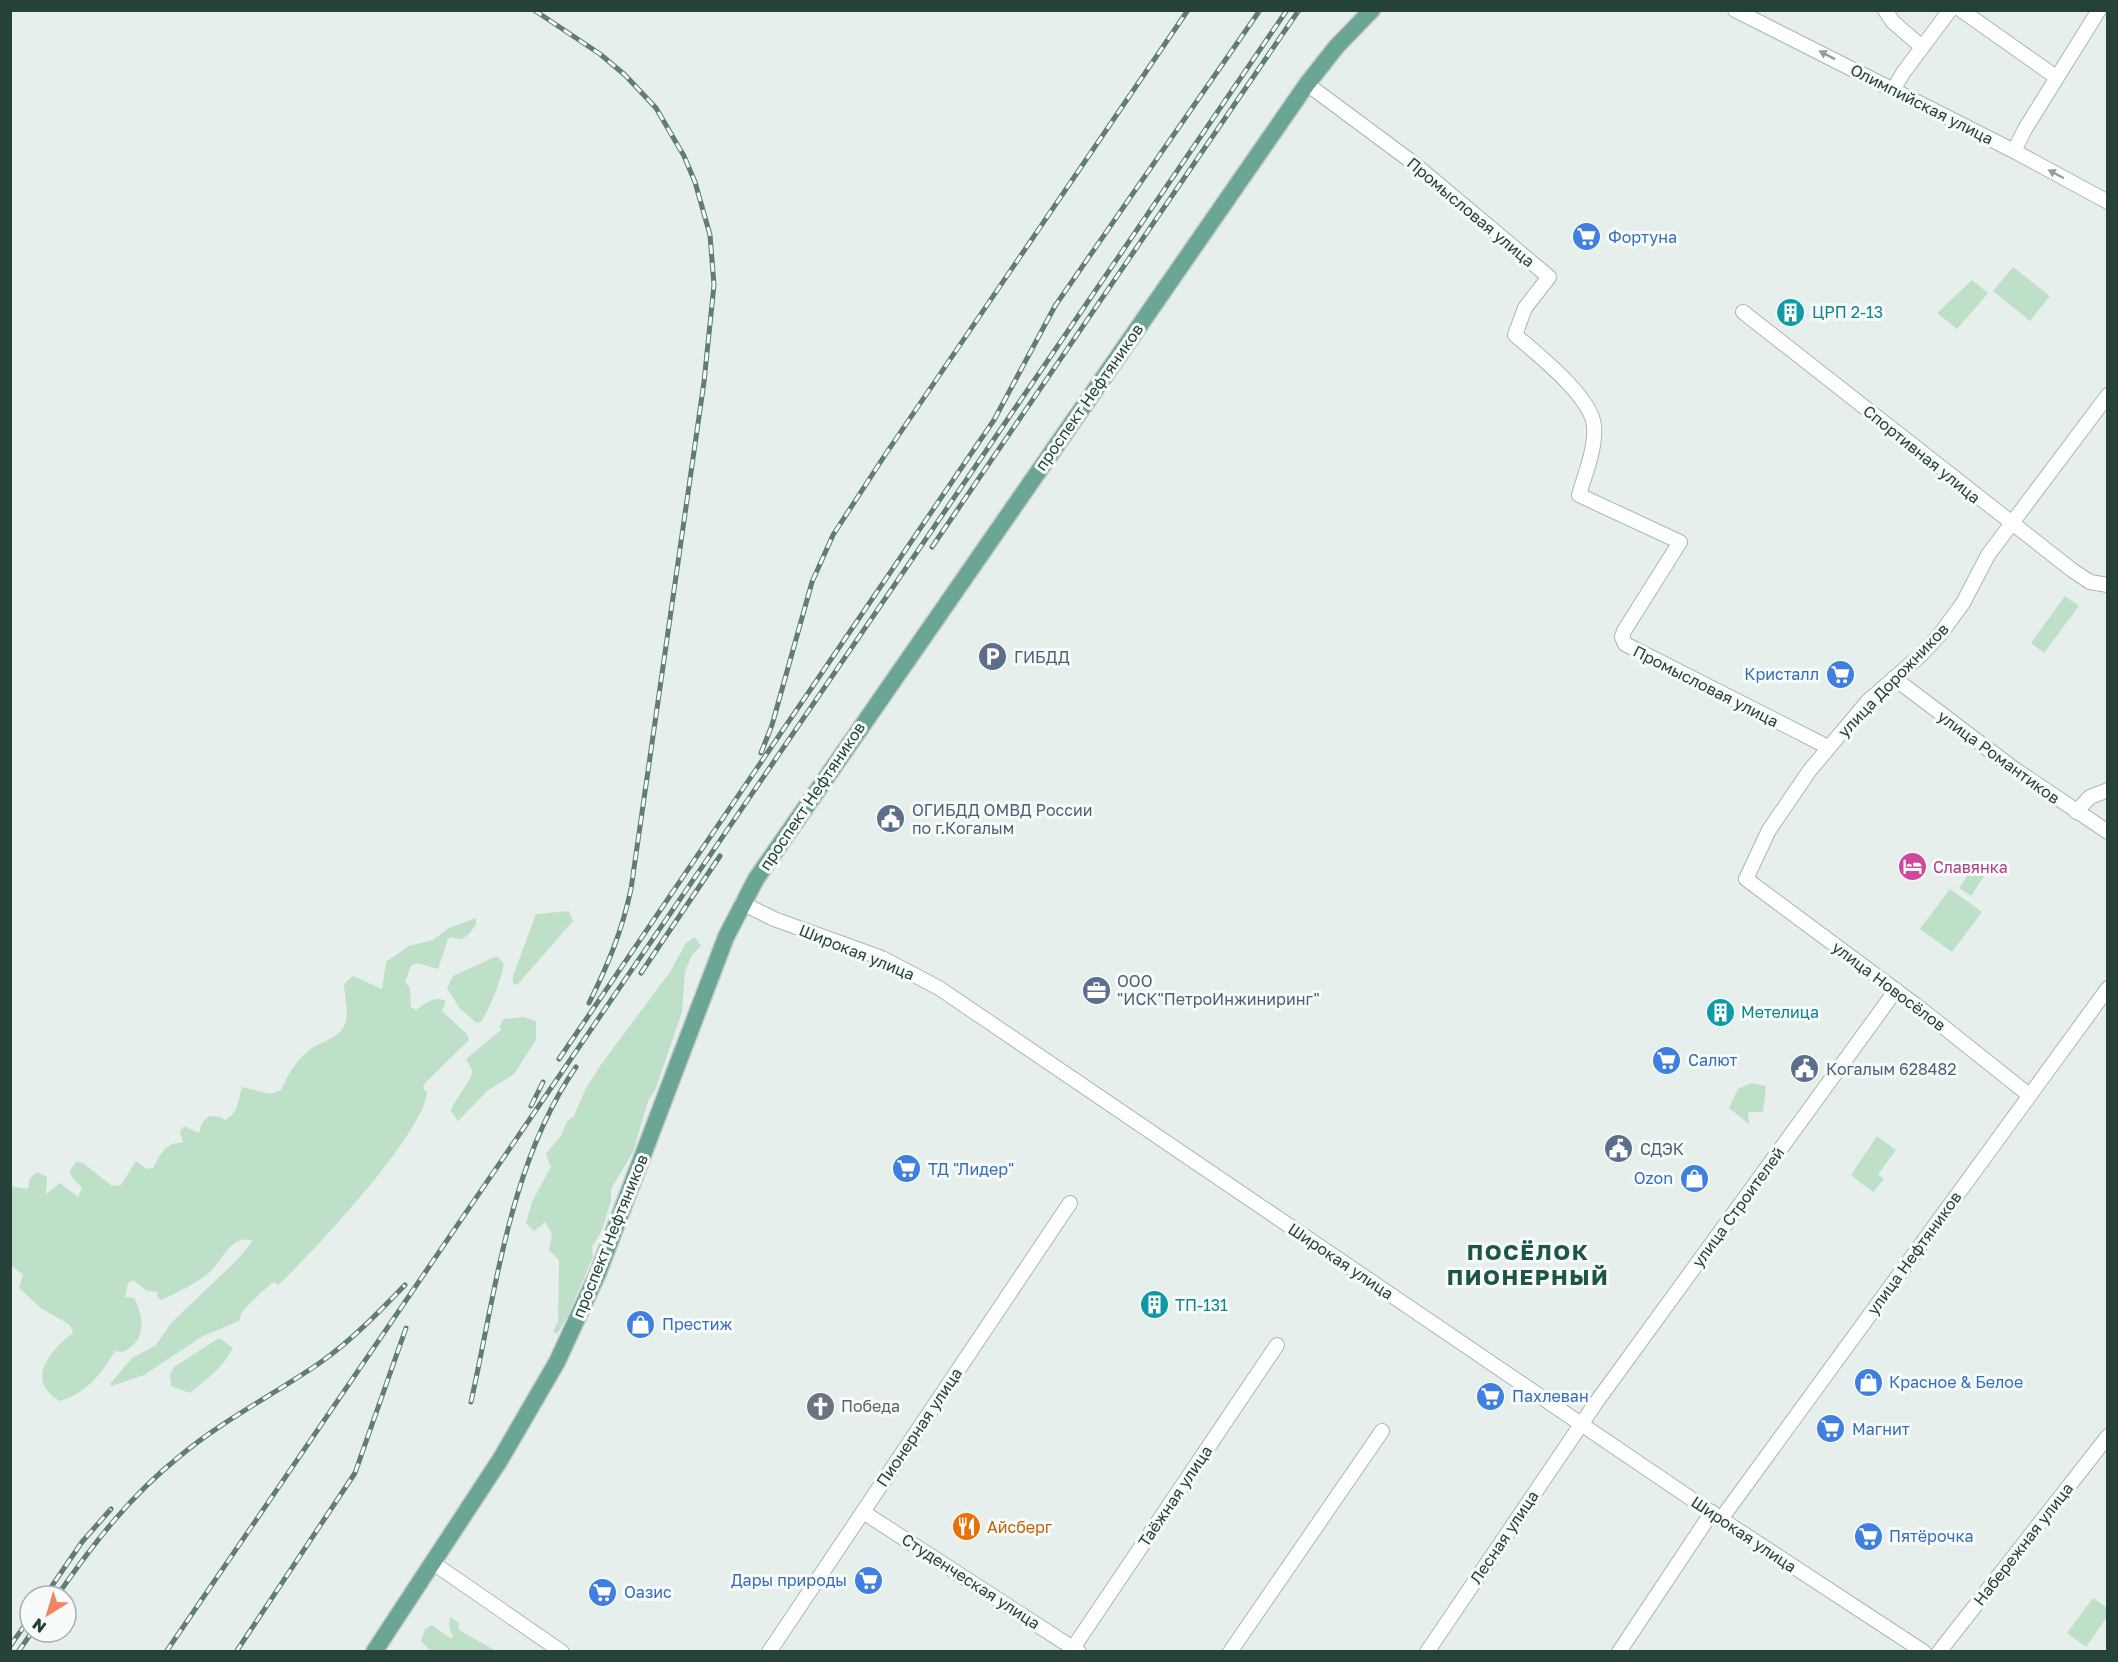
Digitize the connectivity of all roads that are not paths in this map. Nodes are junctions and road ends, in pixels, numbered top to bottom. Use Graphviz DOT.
graph roads {
  1 [pos="1372,10"];
  2 [pos="1735,10"];
  3 [pos="1885,10"];
  4 [pos="1950,10"];
  5 [pos="1961,10"];
  6 [pos="2095,15"];
  7 [pos="2108,16"];
  8 [pos="1922,47"];
  9 [pos="2056,77"];
  10 [pos="1306,84"];
  11 [pos="1893,90"];
  12 [pos="2014,151"];
  13 [pos="2108,202"];
  14 [pos="1743,312"];
  15 [pos="2108,395"];
  16 [pos="2011,524"];
  17 [pos="2108,585"];
  18 [pos="1894,678"];
  19 [pos="1828,747"];
  20 [pos="2108,790"];
  21 [pos="2076,812"];
  22 [pos="2108,832"];
  23 [pos="1746,879"];
  24 [pos="742,903"];
  25 [pos="2108,988"];
  26 [pos="1896,990"];
  27 [pos="2029,1095"];
  28 [pos="1070,1203"];
  29 [pos="1277,1344"];
  30 [pos="1581,1423"];
  31 [pos="1382,1431"];
  32 [pos="2108,1436"];
  33 [pos="863,1512"];
  34 [pos="1717,1516"];
  35 [pos="433,1563"];
  36 [pos="1076,1649"];
  37 [pos="374,1652"];
  38 [pos="562,1652"];
  39 [pos="769,1652"];
  40 [pos="1230,1652"];
  41 [pos="1427,1652"];
  42 [pos="1619,1652"];
  43 [pos="1924,1652"];
  44 [pos="1939,1652"];
  1 -- 10 [label="main road, проспект Нефтяников"];
  11 -- 2 [label="street, Олимпийская улица, one-way"];
  3 -- 8 [label="street"];
  4 -- 8 [label="street"];
  5 -- 9 [label="street"];
  6 -- 7 [label="street"];
  6 -- 9 [label="street"];
  8 -- 11 [label="street"];
  9 -- 12 [label="street"];
  10 -- 19 [label="street, Промысловая улица"];
  10 -- 24 [label="main road, проспект Нефтяников"];
  11 -- 12 [label="street, Олимпийская улица"];
  13 -- 12 [label="street, Олимпийская улица, one-way"];
  14 -- 16 [label="street, Спортивная улица"];
  15 -- 16 [label="street, улица Дорожников"];
  16 -- 17 [label="street, Спортивная улица"];
  16 -- 18 [label="street, улица Дорожников"];
  18 -- 19 [label="street, улица Дорожников"];
  18 -- 21 [label="street, улица Романтиков"];
  19 -- 23 [label="street, улица Дорожников"];
  20 -- 21 [label="street"];
  21 -- 22 [label="street, улица Романтиков"];
  23 -- 26 [label="street, улица Новосёлов"];
  24 -- 30 [label="street, Широкая улица"];
  24 -- 35 [label="main road, проспект Нефтяников"];
  25 -- 27 [label="street, улица Нефтяников"];
  26 -- 27 [label="street, улица Новосёлов"];
  26 -- 30 [label="street, улица Строителей"];
  27 -- 34 [label="street, улица Нефтяников"];
  28 -- 33 [label="street, Пионерная улица"];
  29 -- 36 [label="street, Таёжная улица"];
  30 -- 34 [label="street, Широкая улица"];
  30 -- 41 [label="street, Лесная улица"];
  31 -- 40 [label="street"];
  32 -- 44 [label="street, Набережная улица"];
  33 -- 36 [label="street, Студенческая улица"];
  33 -- 39 [label="street, Пионерная улица"];
  34 -- 42 [label="street, улица Нефтяников"];
  34 -- 43 [label="street, Широкая улица"];
  35 -- 37 [label="main road, проспект Нефтяников"];
  35 -- 38 [label="street"];
}
